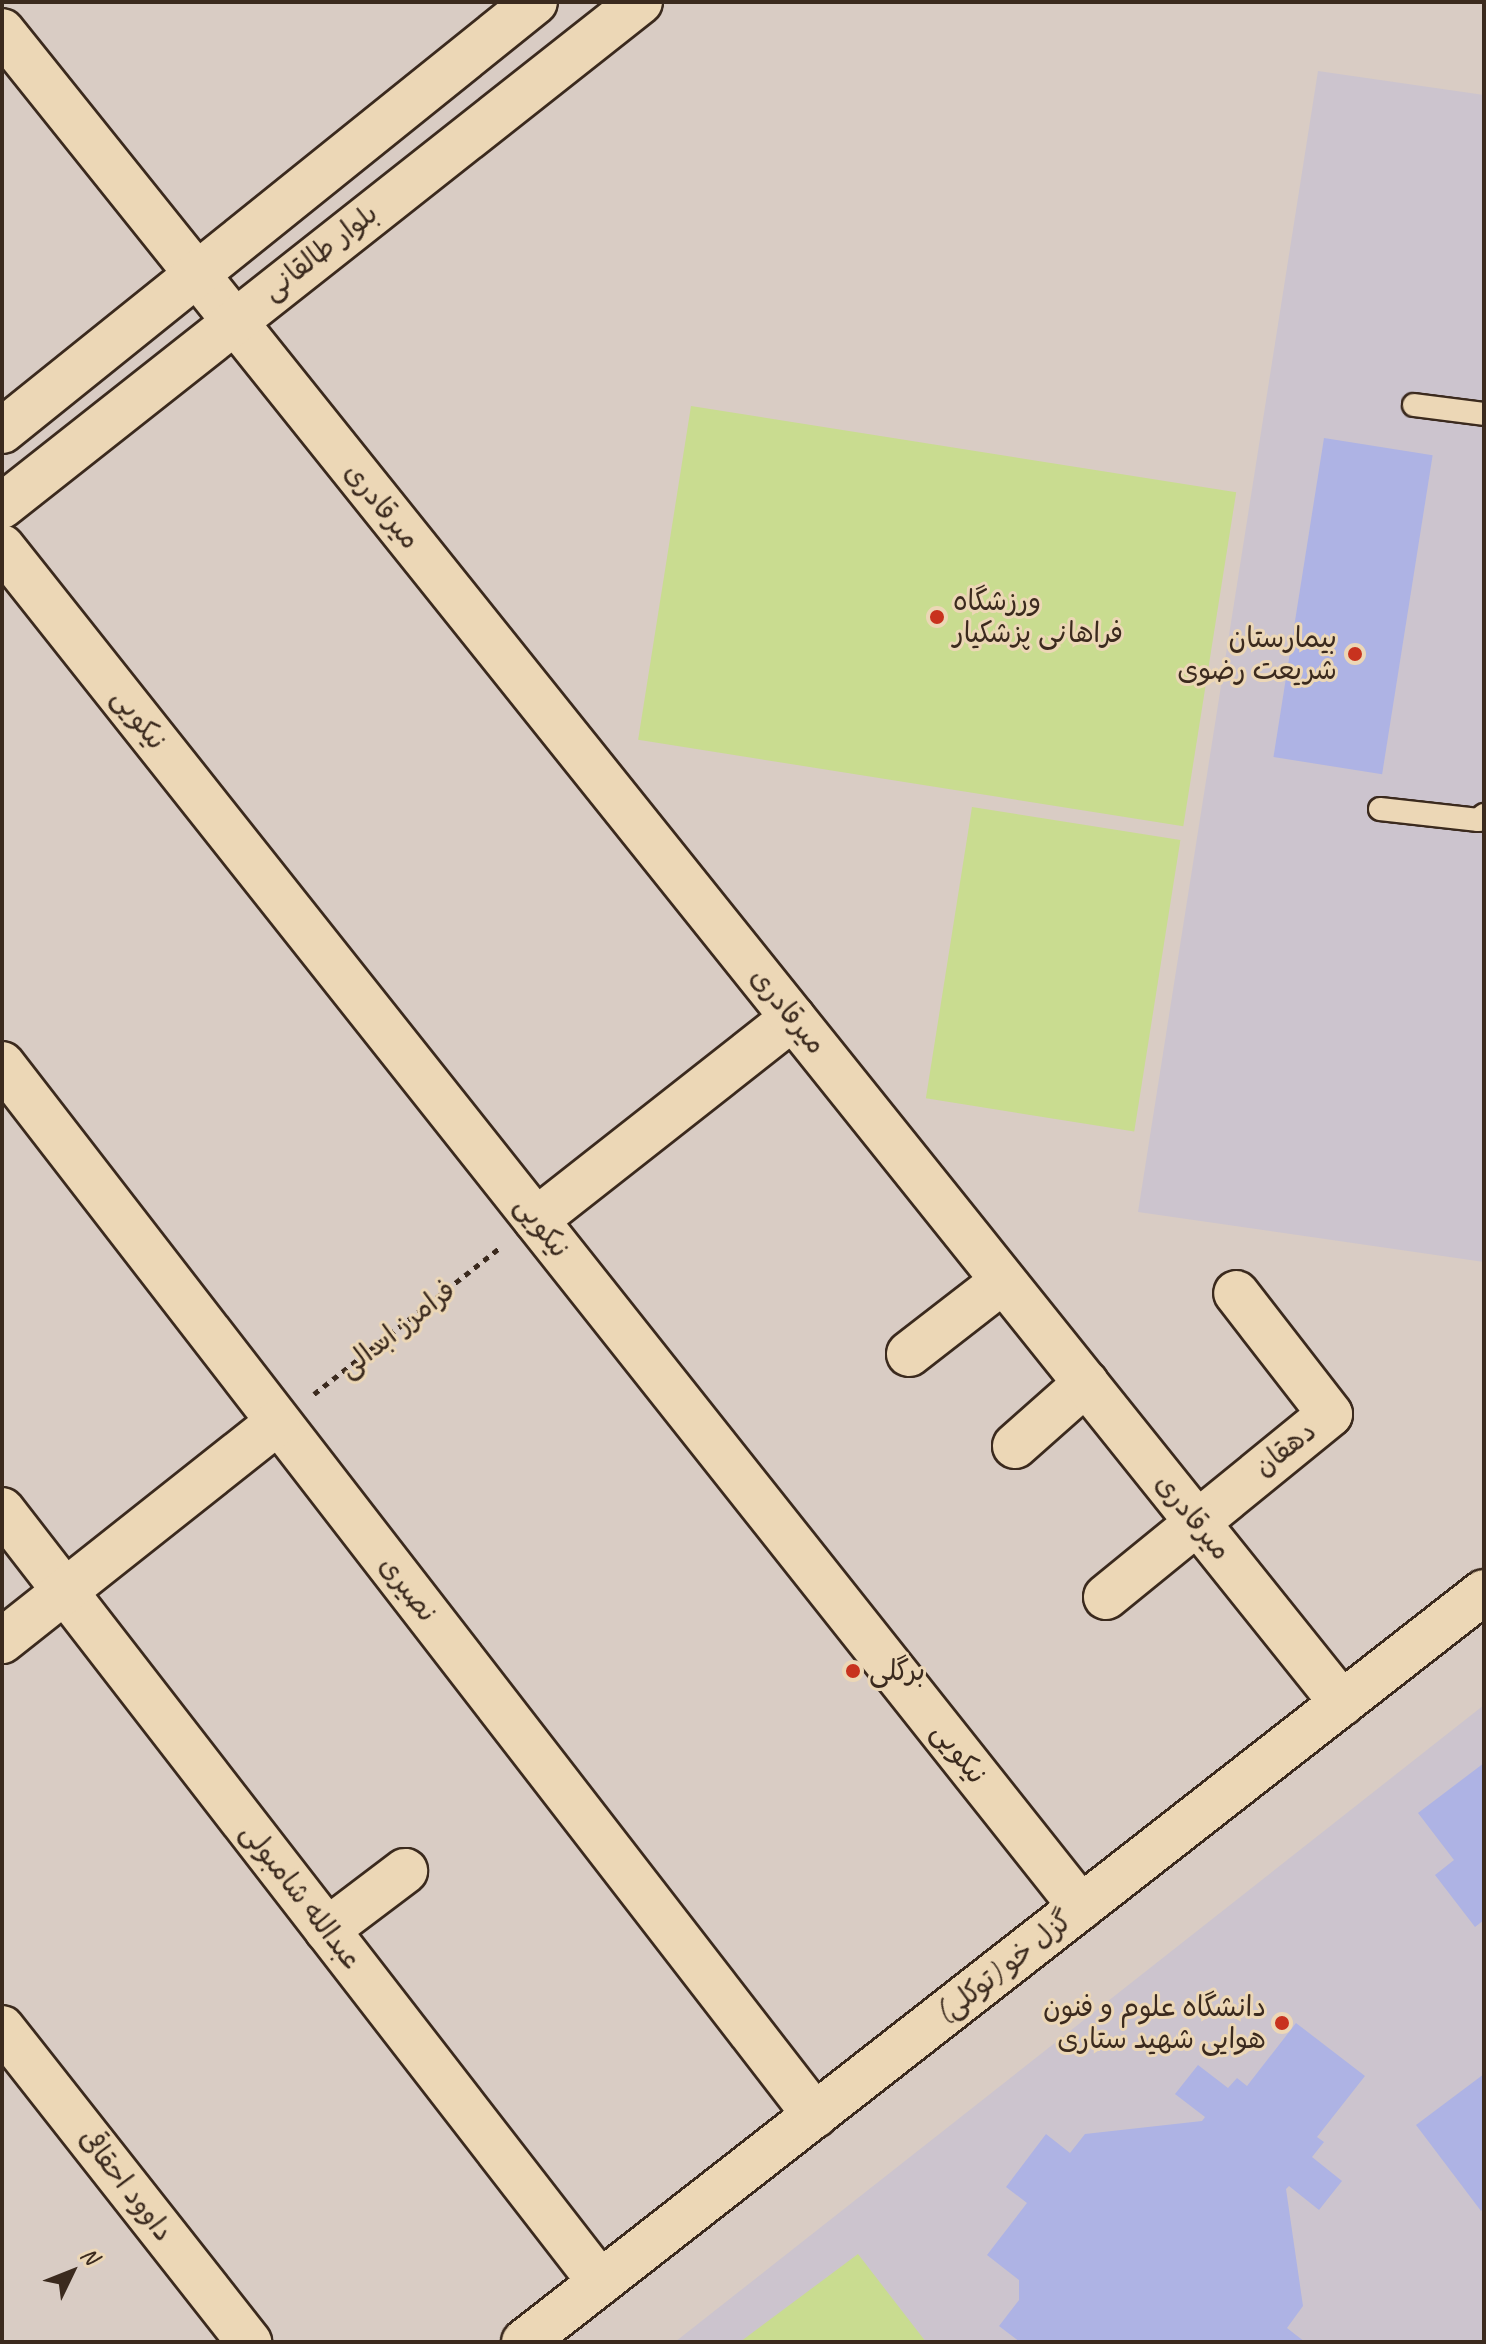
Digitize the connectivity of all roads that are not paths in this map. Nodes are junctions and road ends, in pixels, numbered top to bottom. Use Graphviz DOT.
graph roads {
  1 [pos="535,2"];
  2 [pos="640,2"];
  3 [pos="2,31"];
  4 [pos="196,274"];
  5 [pos="233,320"];
  6 [pos="1414,405"];
  7 [pos="1484,414"];
  8 [pos="2,431"];
  9 [pos="2,506"];
  10 [pos="2,547"];
  11 [pos="1380,809"];
  12 [pos="1484,815"];
  13 [pos="793,1018"];
  14 [pos="2,1064"];
  15 [pos="536,1220"];
  16 [pos="1003,1281"];
  17 [pos="1236,1293"];
  18 [pos="909,1354"];
  19 [pos="1086,1383"];
  20 [pos="278,1422"];
  21 [pos="1015,1446"];
  22 [pos="2,1510"];
  23 [pos="1195,1520"];
  24 [pos="64,1590"];
  25 [pos="1484,1592"];
  26 [pos="1106,1597"];
  27 [pos="2,1641"];
  28 [pos="1342,1703"];
  29 [pos="405,1871"];
  30 [pos="1081,1907"];
  31 [pos="327,1930"];
  32 [pos="2,2028"];
  33 [pos="815,2115"];
  34 [pos="600,2282"];
  35 [pos="249,2342"];
  36 [pos="524,2342"];
  1 -- 4 [label="street"];
  2 -- 5 [label="street, بلوار طالقانی"];
  3 -- 4 [label="street"];
  4 -- 5 [label="street, میرقادری"];
  4 -- 8 [label="street"];
  5 -- 9 [label="street, بلوار طالقانی"];
  5 -- 13 [label="street, میرقادری"];
  6 -- 7 [label="lane"];
  10 -- 15 [label="street, نیکویی"];
  11 -- 12 [label="lane"];
  13 -- 15 [label="street"];
  13 -- 16 [label="street, میرقادری"];
  14 -- 20 [label="street, نصیری"];
  15 -- 30 [label="street, نیکویی"];
  16 -- 18 [label="street"];
  16 -- 19 [label="street, میرقادری"];
  17 -- 23 [label="street, دهقان"];
  19 -- 21 [label="street"];
  19 -- 23 [label="street, میرقادری"];
  20 -- 24 [label="street"];
  20 -- 33 [label="street, نصیری"];
  22 -- 24 [label="street, عبدالله شامبولی"];
  23 -- 26 [label="street"];
  23 -- 28 [label="street, میرقادری"];
  24 -- 27 [label="street"];
  24 -- 31 [label="street, عبدالله شامبولی"];
  25 -- 28 [label="street, گزل خو (توکلی)"];
  28 -- 30 [label="street, گزل خو (توکلی)"];
  29 -- 31 [label="street"];
  30 -- 33 [label="street, گزل خو (توکلی)"];
  31 -- 34 [label="street, عبدالله شامبولی"];
  32 -- 35 [label="street, داوود احقاقی"];
  33 -- 34 [label="street, گزل خو (توکلی)"];
  34 -- 36 [label="street, گزل خو (توکلی)"];
}
